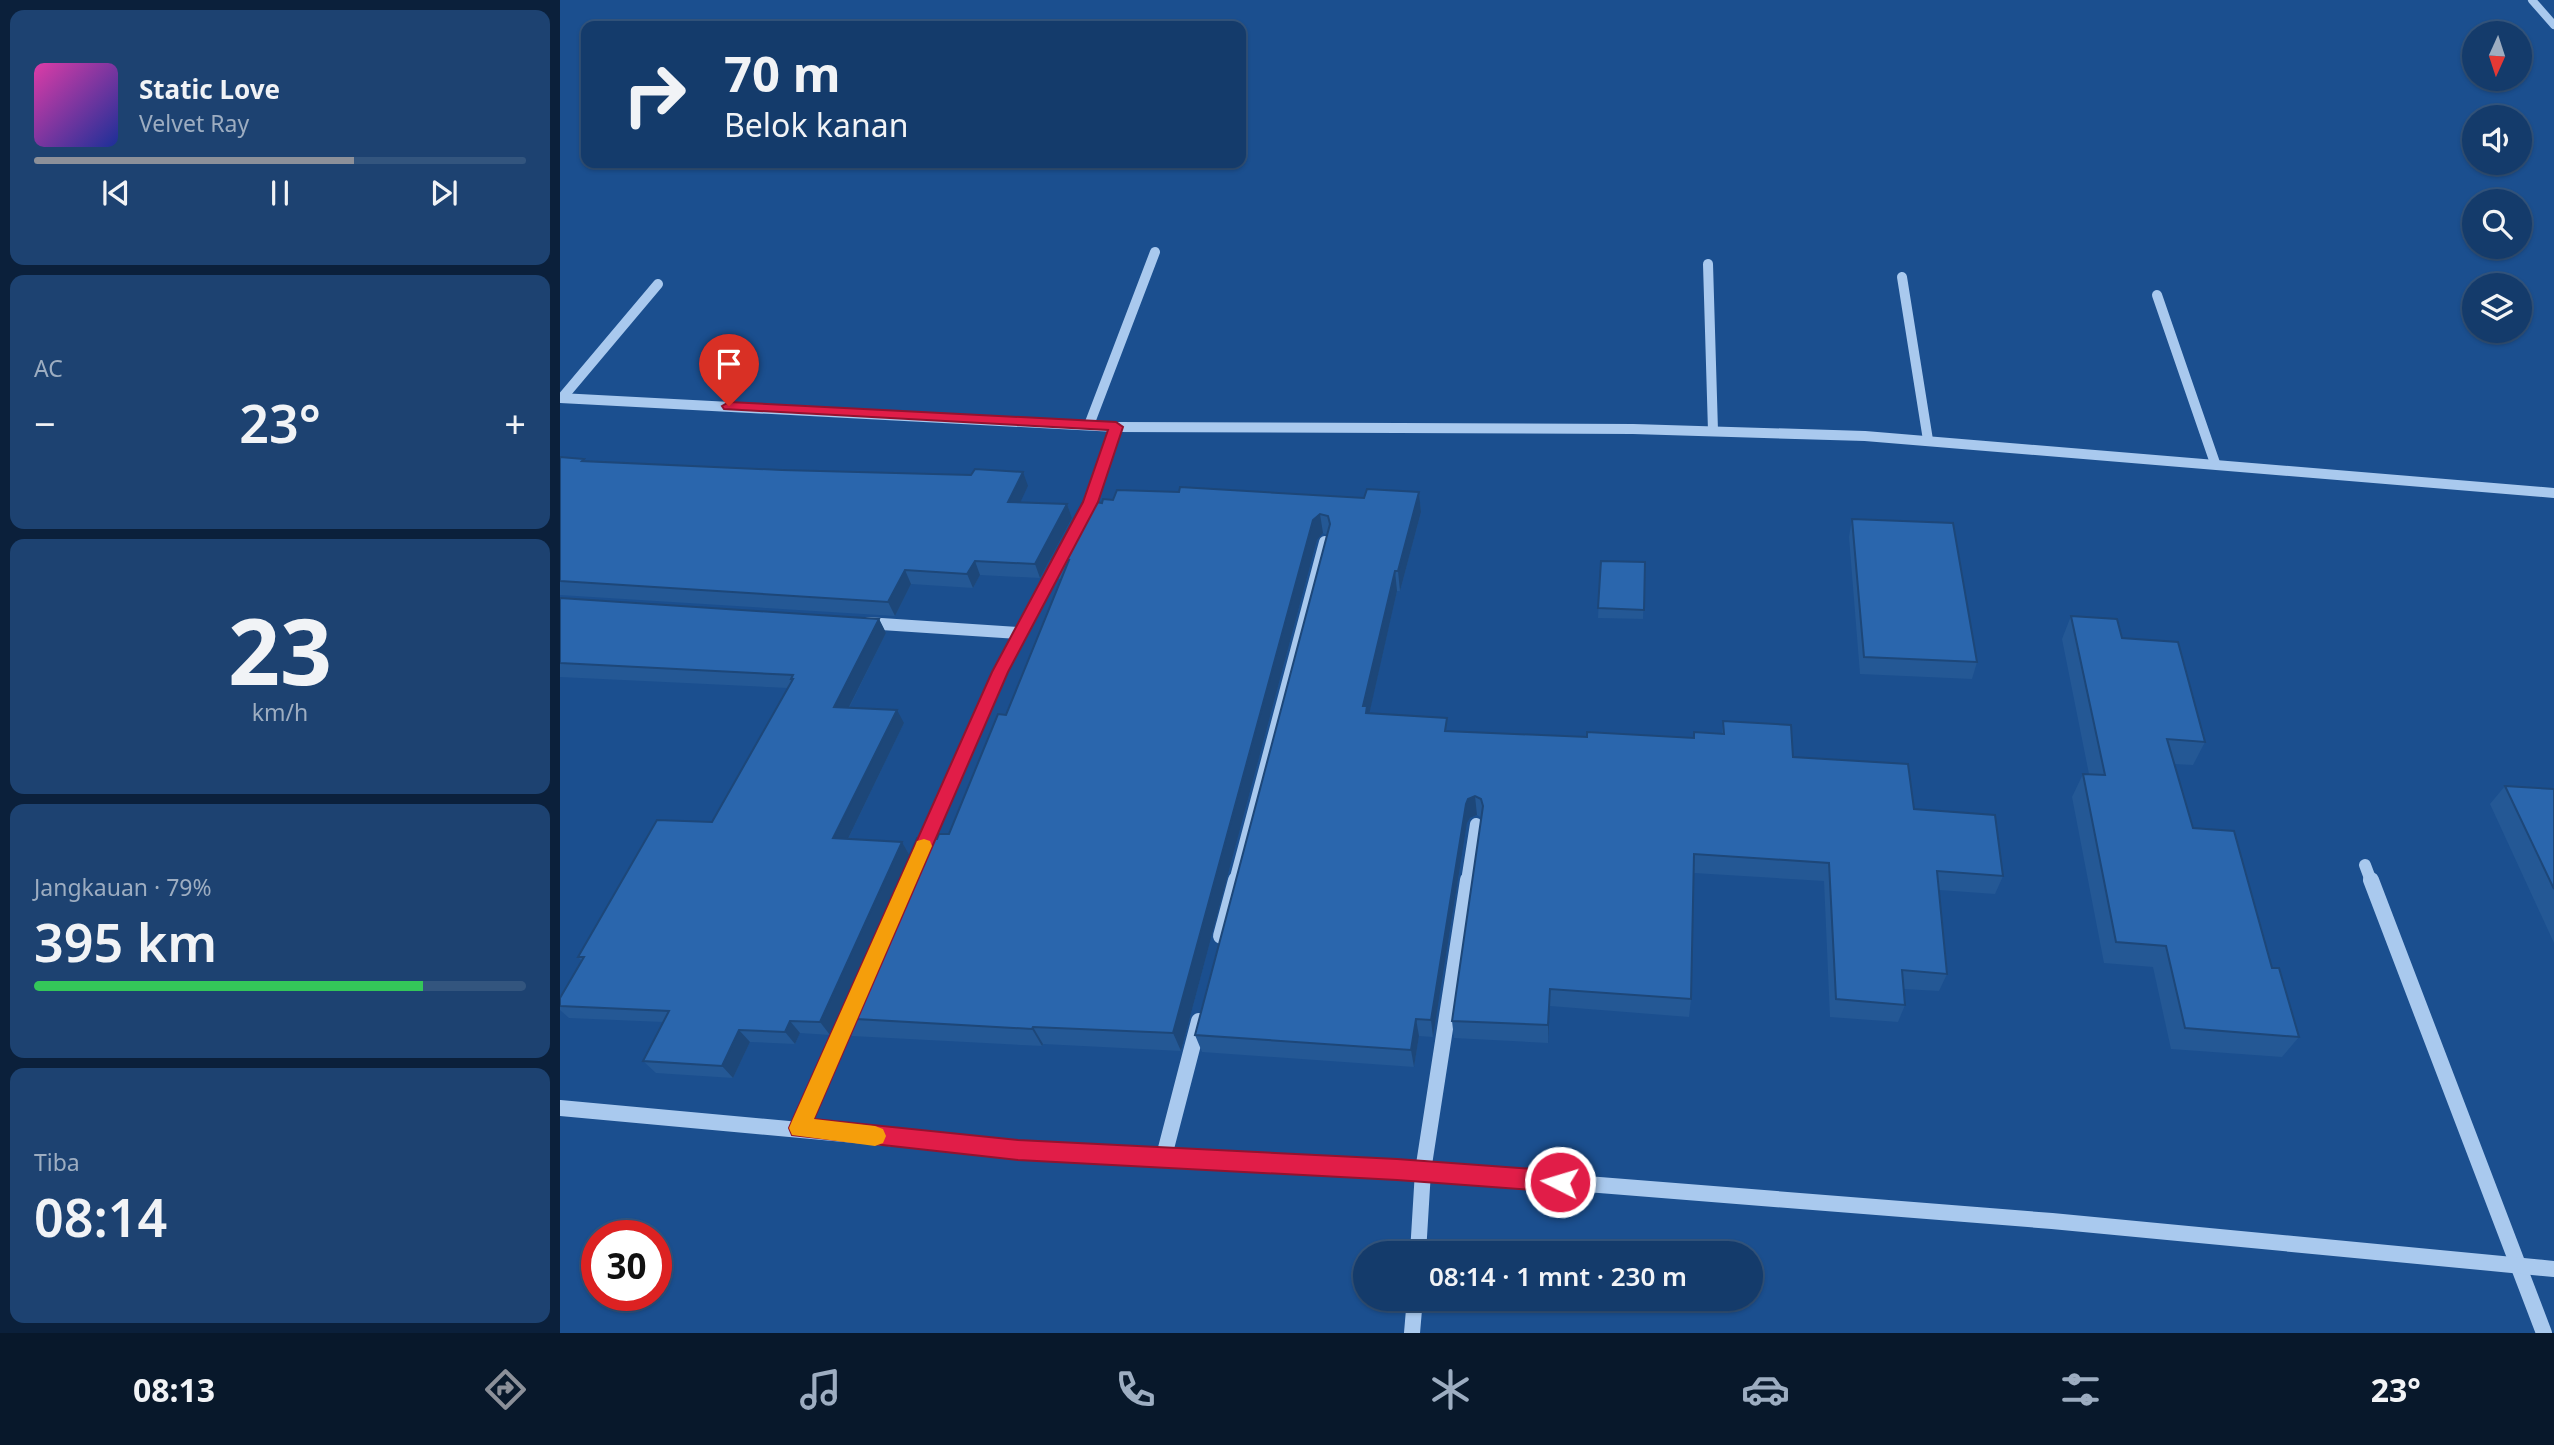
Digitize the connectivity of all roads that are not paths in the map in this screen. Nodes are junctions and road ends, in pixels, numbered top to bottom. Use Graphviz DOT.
graph roads {
  1 [pos="2532,0"];
  2 [pos="2554,25"];
  3 [pos="1155,252"];
  4 [pos="1709,264"];
  5 [pos="1902,277"];
  6 [pos="658,284"];
  7 [pos="2157,295"];
  8 [pos="561,398"];
  9 [pos="1089,425"];
  10 [pos="1116,427"];
  11 [pos="1713,431"];
  12 [pos="1928,440"];
  13 [pos="2215,463"];
  14 [pos="2554,493"];
  15 [pos="1078,526"];
  16 [pos="1071,538"];
  17 [pos="1325,542"];
  18 [pos="852,622"];
  19 [pos="1019,633"];
  20 [pos="1476,824"];
  21 [pos="917,862"];
  22 [pos="2365,865"];
  23 [pos="1216,956"];
  24 [pos="855,1001"];
  25 [pos="1202,1009"];
  26 [pos="560,1108"];
  27 [pos="800,1128"];
  28 [pos="1164,1156"];
  29 [pos="1423,1171"];
  30 [pos="1419,1241"];
  31 [pos="2519,1266"];
  32 [pos="2554,1269"];
  33 [pos="1414,1311"];
  34 [pos="1412,1333"];
  35 [pos="2544,1333"];
  1 -- 2 [label="street"];
  3 -- 9 [label="street"];
  4 -- 11 [label="street"];
  5 -- 12 [label="street"];
  6 -- 8 [label="street"];
  7 -- 13 [label="street"];
  8 -- 9 [label="street"];
  9 -- 10 [label="street"];
  10 -- 11 [label="street"];
  10 -- 15 [label="street"];
  11 -- 12 [label="street"];
  12 -- 13 [label="street"];
  13 -- 14 [label="street"];
  16 -- 19 [label="street"];
  17 -- 23 [label="street"];
  18 -- 19 [label="street"];
  19 -- 21 [label="street"];
  20 -- 29 [label="street"];
  22 -- 31 [label="street"];
  24 -- 27 [label="street"];
  25 -- 28 [label="street"];
  26 -- 27 [label="street"];
  27 -- 28 [label="street"];
  28 -- 29 [label="street"];
  29 -- 30 [label="street"];
  29 -- 31 [label="street"];
  31 -- 32 [label="street"];
  31 -- 35 [label="street"];
  33 -- 34 [label="street"];
}
